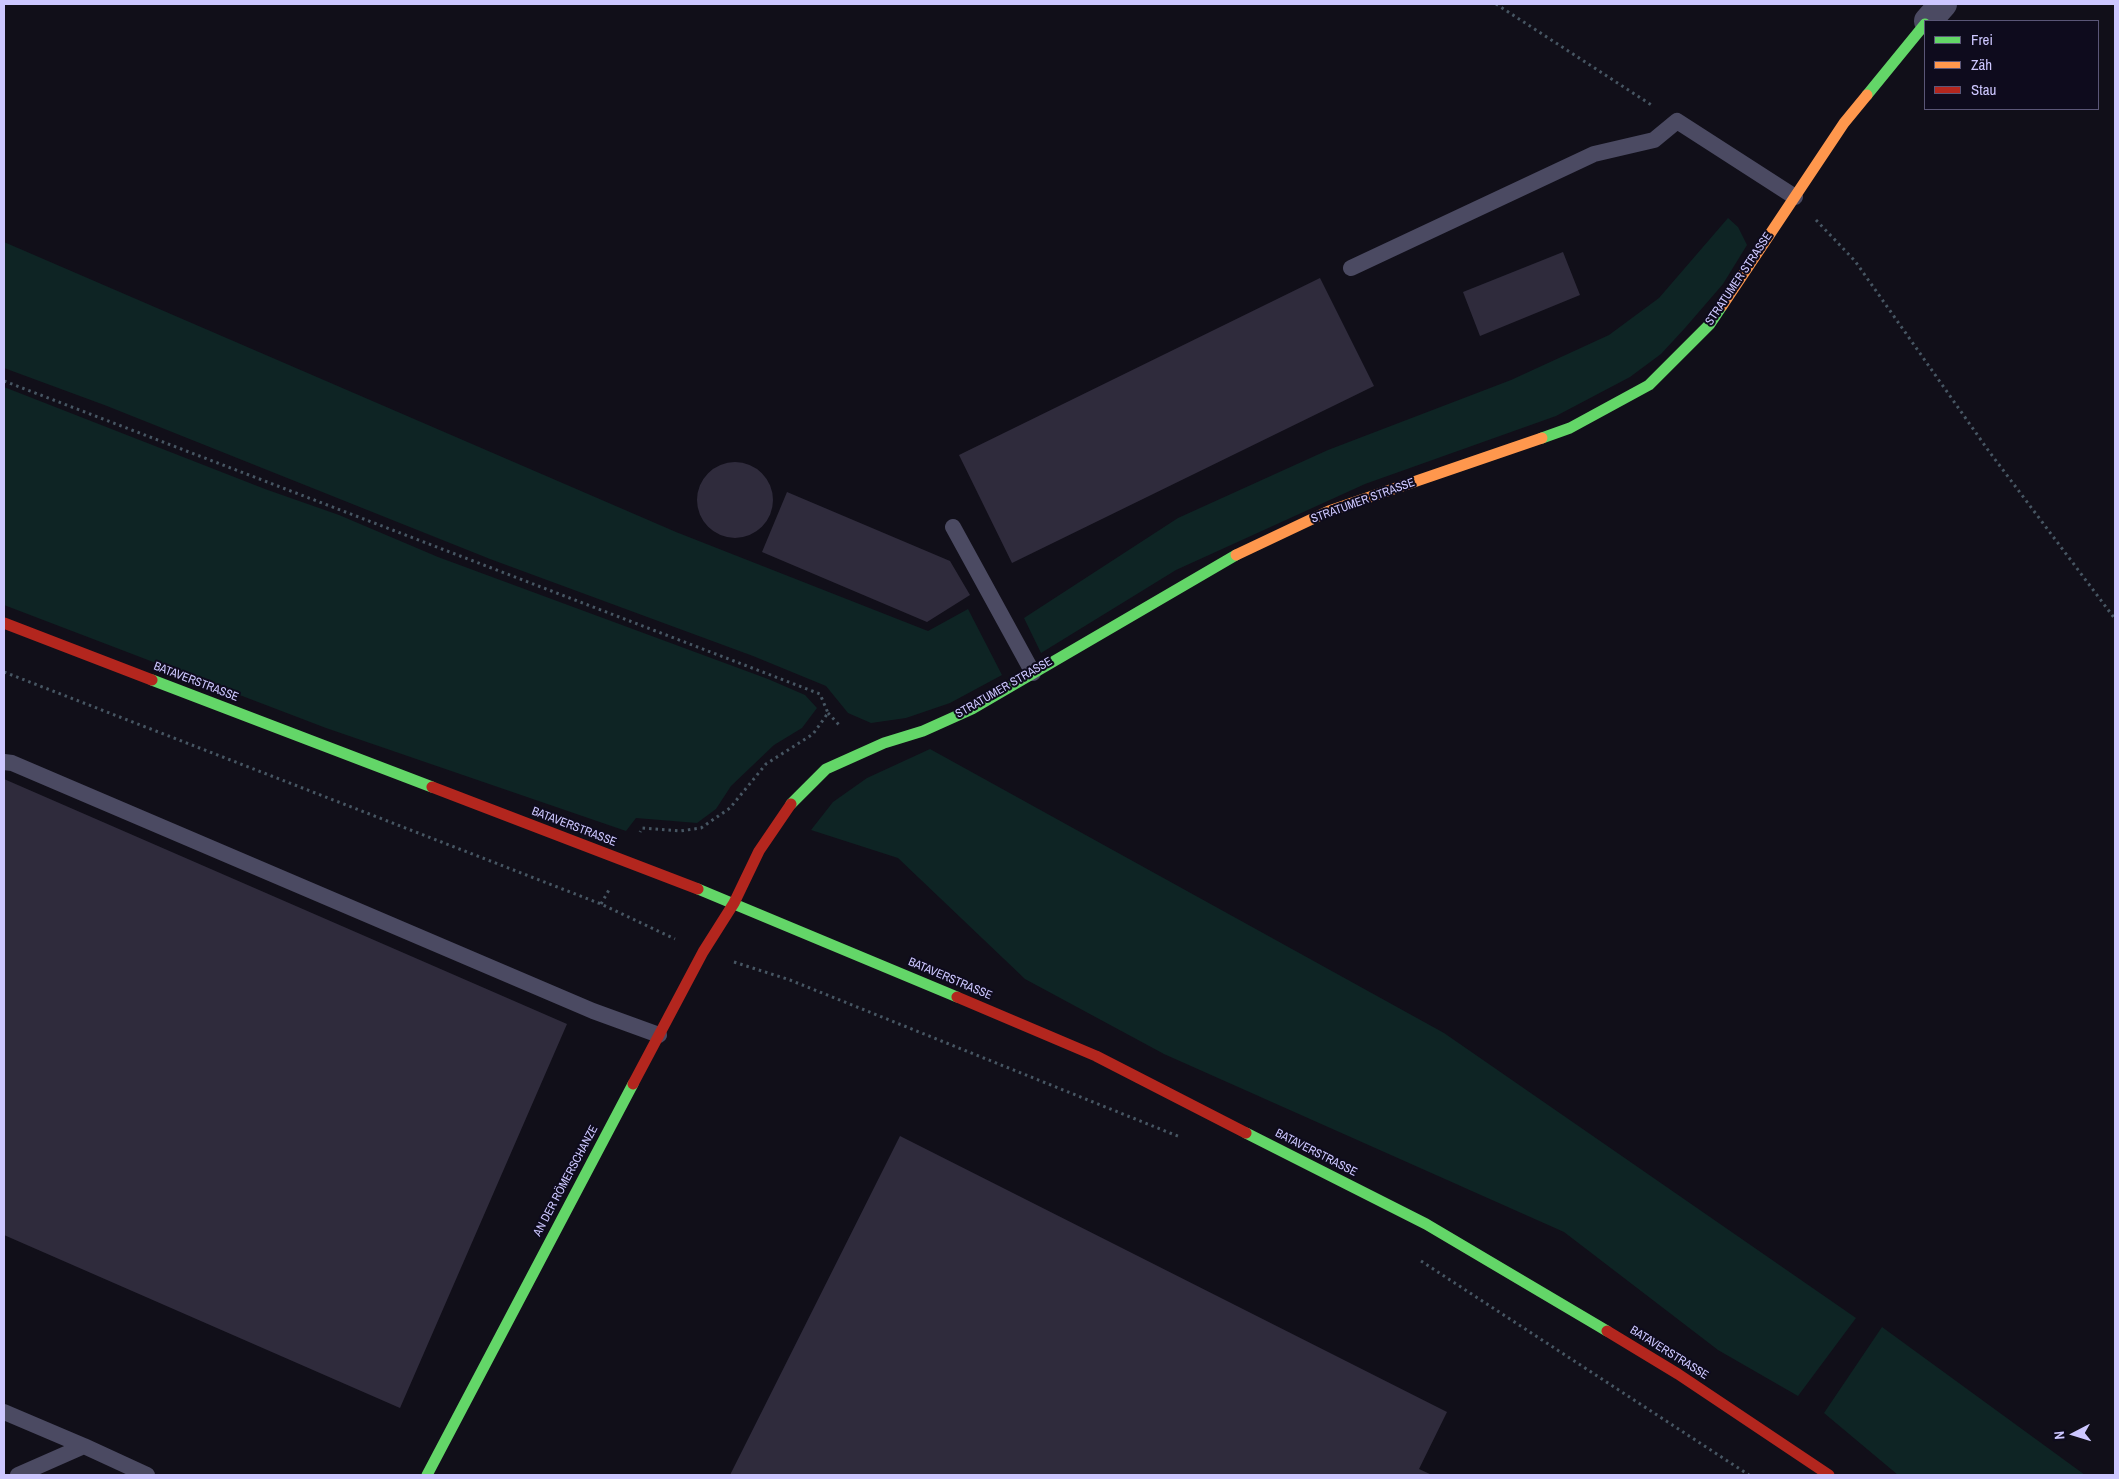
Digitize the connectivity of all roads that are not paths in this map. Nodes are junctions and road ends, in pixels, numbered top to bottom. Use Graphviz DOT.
graph roads {
  1 [pos="1943,4"];
  2 [pos="1929,20"];
  3 [pos="1924,25"];
  4 [pos="1795,197"];
  5 [pos="1351,268"];
  6 [pos="953,527"];
  7 [pos="4,623"];
  8 [pos="1033,673"];
  9 [pos="4,762"];
  10 [pos="734,903"];
  11 [pos="659,1035"];
  12 [pos="4,1412"];
  13 [pos="84,1446"];
  14 [pos="18,1475"];
  15 [pos="147,1475"];
  16 [pos="427,1475"];
  17 [pos="1829,1475"];
  1 -- 2 [label="street"];
  3 -- 4 [label="street, STRATUMER STRASSE"];
  4 -- 5 [label="lane"];
  4 -- 8 [label="street, STRATUMER STRASSE"];
  6 -- 8 [label="lane"];
  7 -- 10 [label="street, BATAVERSTRASSE"];
  8 -- 10 [label="street, STRATUMER STRASSE"];
  9 -- 11 [label="lane"];
  10 -- 11 [label="street, AN DER RÖMERSCHANZE"];
  10 -- 17 [label="street, BATAVERSTRASSE"];
  11 -- 16 [label="street, AN DER RÖMERSCHANZE"];
  12 -- 13 [label="lane"];
  13 -- 14 [label="lane"];
  13 -- 15 [label="lane"];
}
